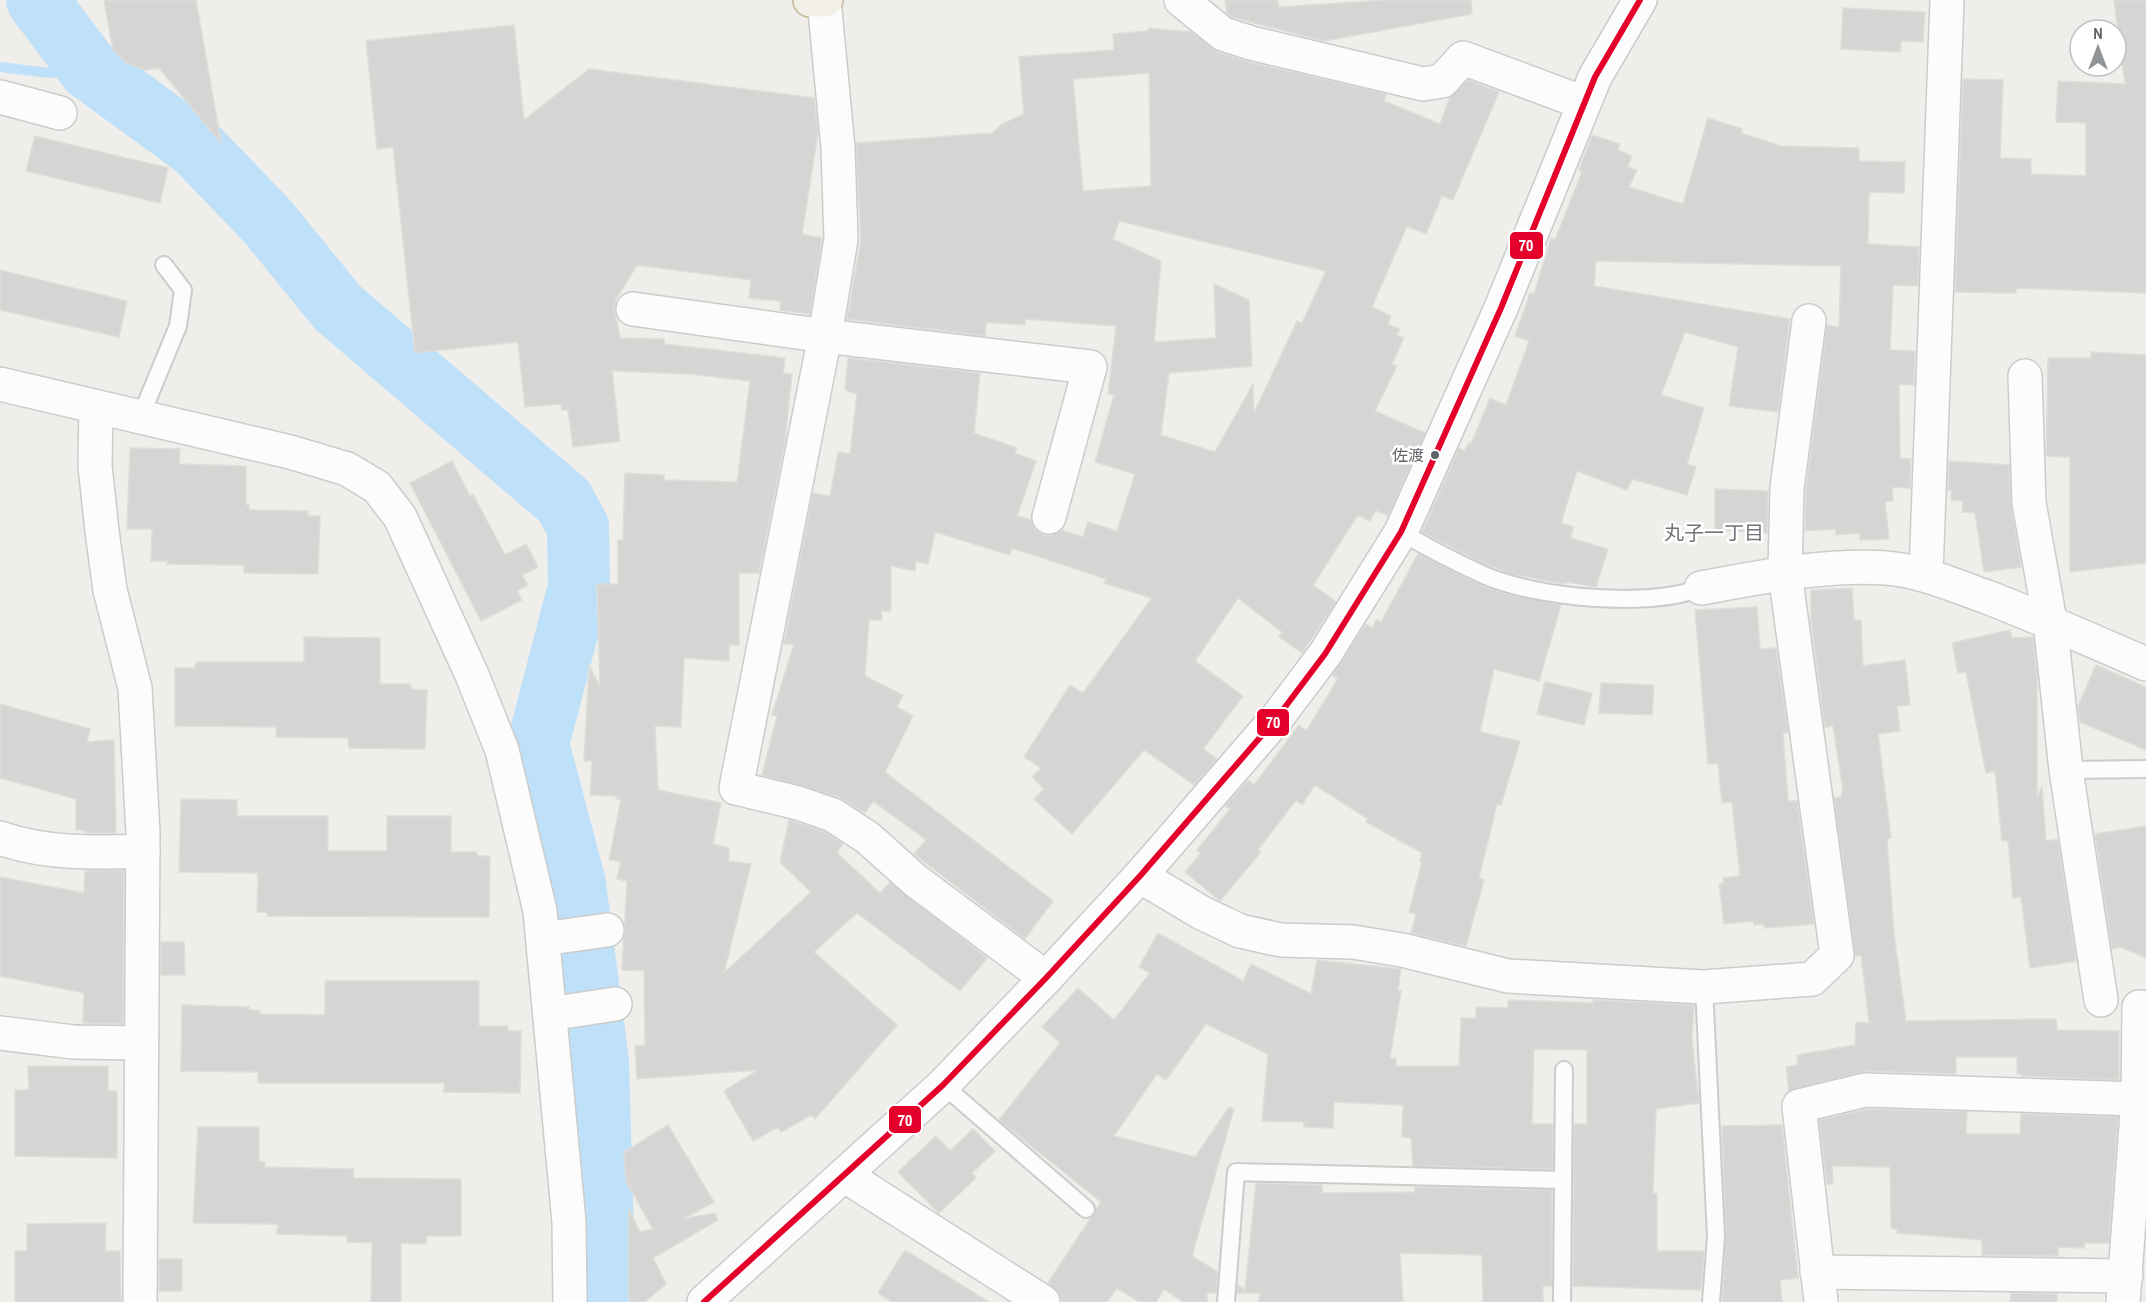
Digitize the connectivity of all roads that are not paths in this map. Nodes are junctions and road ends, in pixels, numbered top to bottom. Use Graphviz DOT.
graph roads {
  1 [pos="810,0"];
  2 [pos="825,0"];
  3 [pos="1181,0"];
  4 [pos="1640,0"];
  5 [pos="1947,0"];
  6 [pos="0,97"];
  7 [pos="1584,103"];
  8 [pos="60,113"];
  9 [pos="164,265"];
  10 [pos="633,309"];
  11 [pos="1809,321"];
  12 [pos="825,336"];
  13 [pos="2025,376"];
  14 [pos="0,384"];
  15 [pos="96,407"];
  16 [pos="140,418"];
  17 [pos="1050,517"];
  18 [pos="1401,532"];
  19 [pos="1785,573"];
  20 [pos="1926,574"];
  21 [pos="1701,588"];
  22 [pos="2050,621"];
  23 [pos="2146,664"];
  24 [pos="2146,768"];
  25 [pos="2066,770"];
  26 [pos="0,838"];
  27 [pos="142,851"];
  28 [pos="1140,876"];
  29 [pos="607,930"];
  30 [pos="543,939"];
  31 [pos="1046,978"];
  32 [pos="1704,987"];
  33 [pos="2101,1000"];
  34 [pos="615,1004"];
  35 [pos="2142,1007"];
  36 [pos="550,1014"];
  37 [pos="0,1033"];
  38 [pos="141,1043"];
  39 [pos="1564,1070"];
  40 [pos="943,1085"];
  41 [pos="2138,1099"];
  42 [pos="844,1175"];
  43 [pos="1563,1180"];
  44 [pos="1086,1209"];
  45 [pos="1819,1287"];
  46 [pos="2125,1289"];
  47 [pos="141,1302"];
  48 [pos="570,1302"];
  49 [pos="704,1302"];
  50 [pos="1043,1302"];
  51 [pos="1226,1302"];
  52 [pos="1562,1302"];
  53 [pos="1711,1302"];
  1 -- 2 [label="highway"];
  2 -- 12 [label="street"];
  3 -- 7 [label="street"];
  4 -- 7 [label="street"];
  5 -- 20 [label="street"];
  6 -- 8 [label="street"];
  7 -- 18 [label="street"];
  9 -- 16 [label="lane"];
  10 -- 12 [label="street"];
  11 -- 19 [label="street"];
  12 -- 17 [label="street"];
  12 -- 31 [label="street"];
  13 -- 22 [label="street"];
  14 -- 15 [label="street"];
  15 -- 16 [label="street"];
  15 -- 27 [label="street"];
  16 -- 30 [label="street"];
  18 -- 21 [label="lane"];
  18 -- 28 [label="street"];
  19 -- 20 [label="street"];
  19 -- 21 [label="street"];
  19 -- 32 [label="street"];
  20 -- 22 [label="street"];
  22 -- 23 [label="street"];
  22 -- 25 [label="street"];
  24 -- 25 [label="lane"];
  25 -- 33 [label="street"];
  26 -- 27 [label="street"];
  27 -- 38 [label="street"];
  28 -- 31 [label="street"];
  28 -- 32 [label="street"];
  29 -- 30 [label="street"];
  30 -- 36 [label="street"];
  31 -- 40 [label="street"];
  32 -- 53 [label="lane"];
  33 -- 35 [label="lane"];
  34 -- 36 [label="street"];
  35 -- 41 [label="street"];
  36 -- 48 [label="street"];
  37 -- 38 [label="street"];
  38 -- 47 [label="street"];
  39 -- 43 [label="lane"];
  40 -- 42 [label="street"];
  40 -- 44 [label="lane"];
  41 -- 45 [label="street"];
  41 -- 46 [label="street"];
  42 -- 49 [label="street"];
  42 -- 50 [label="street"];
  43 -- 51 [label="lane"];
  43 -- 52 [label="lane"];
  45 -- 46 [label="street"];
}
